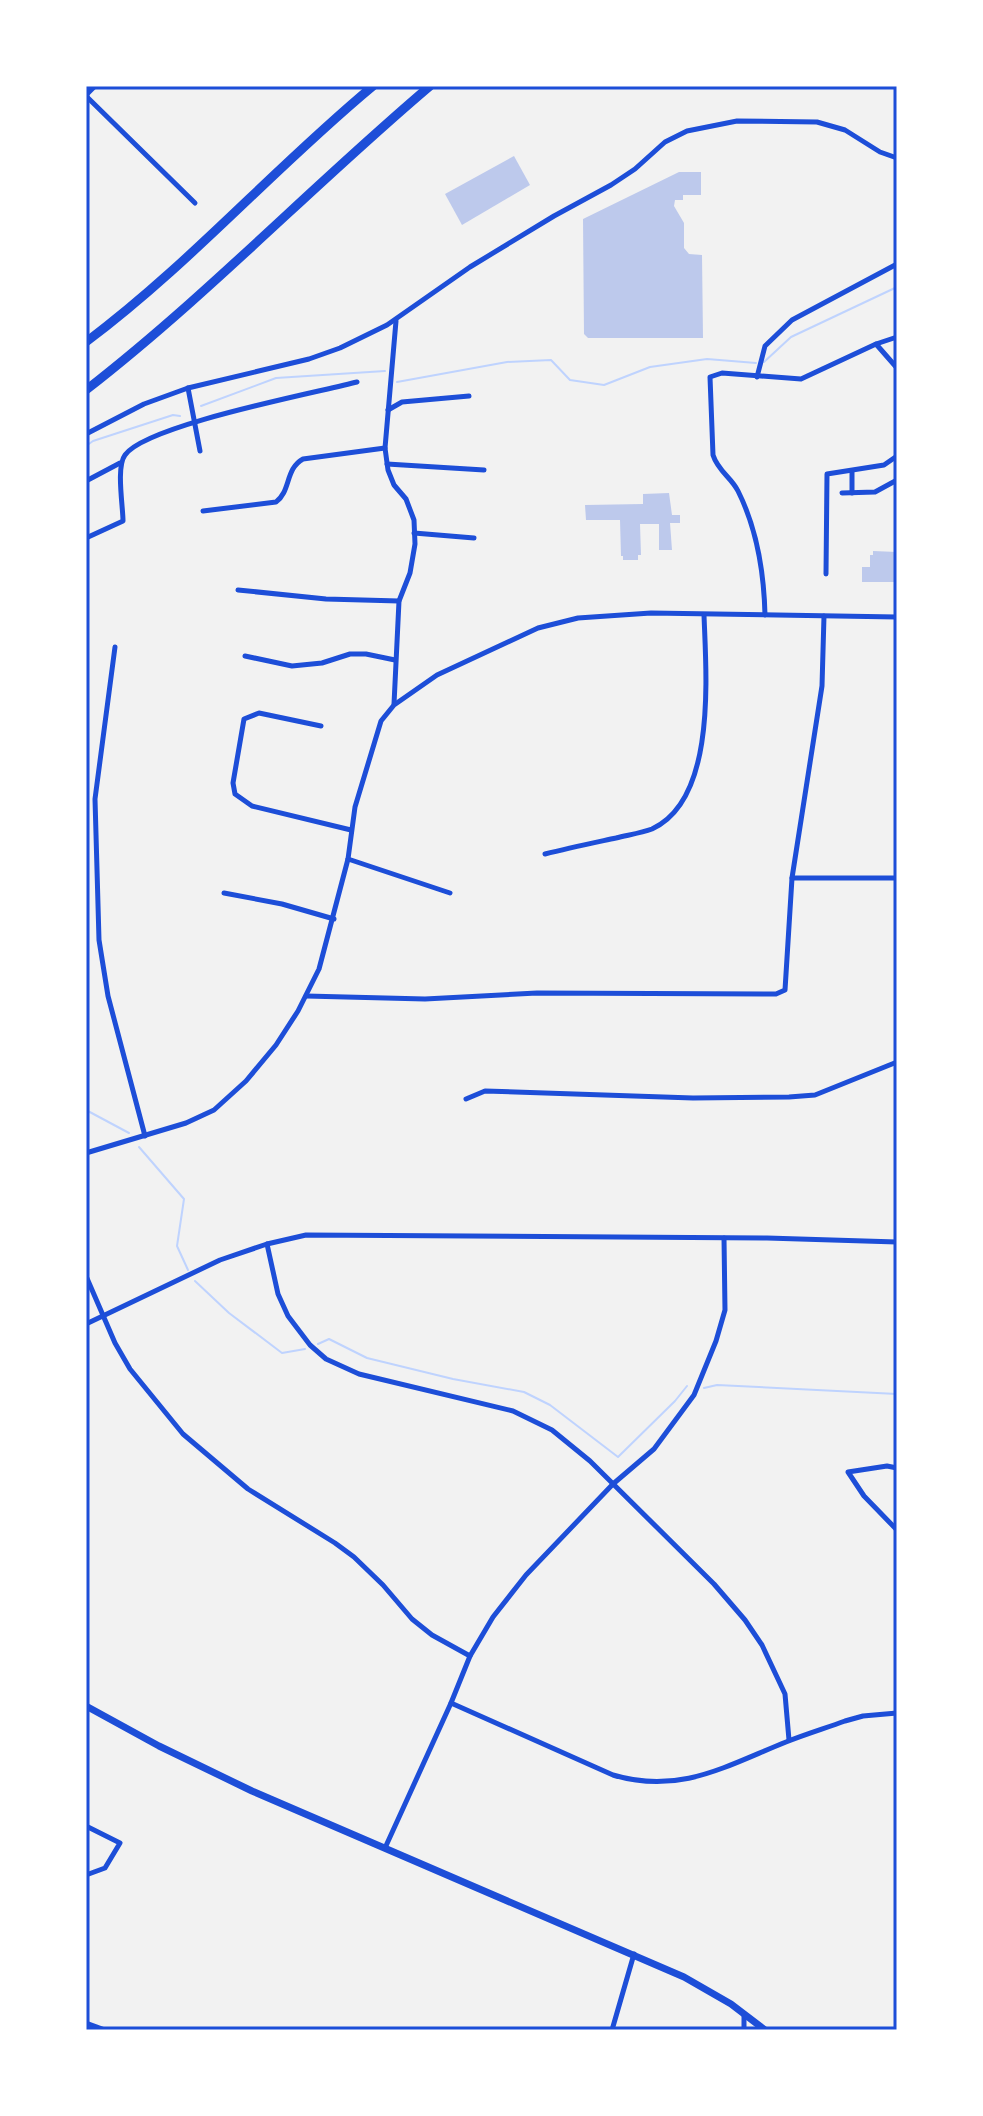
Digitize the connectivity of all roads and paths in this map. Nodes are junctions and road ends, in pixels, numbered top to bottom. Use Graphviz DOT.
graph roads {
  1 [pos="93,86"];
  2 [pos="373,86"];
  3 [pos="430,86"];
  4 [pos="86,94"];
  5 [pos="897,158"];
  6 [pos="195,203"];
  7 [pos="897,264"];
  8 [pos="396,320"];
  9 [pos="897,337"];
  10 [pos="86,342"];
  11 [pos="876,344"];
  12 [pos="897,368"];
  13 [pos="757,377"];
  14 [pos="357,382"];
  15 [pos="188,388"];
  16 [pos="86,390"];
  17 [pos="469,396"];
  18 [pos="387,411"];
  19 [pos="194,421"];
  20 [pos="86,434"];
  21 [pos="385,448"];
  22 [pos="200,451"];
  23 [pos="897,456"];
  24 [pos="120,463"];
  25 [pos="387,464"];
  26 [pos="484,470"];
  27 [pos="852,471"];
  28 [pos="897,480"];
  29 [pos="86,481"];
  30 [pos="842,493"];
  31 [pos="852,493"];
  32 [pos="203,511"];
  33 [pos="414,533"];
  34 [pos="86,538"];
  35 [pos="474,538"];
  36 [pos="826,574"];
  37 [pos="238,590"];
  38 [pos="399,601"];
  39 [pos="704,615"];
  40 [pos="765,615"];
  41 [pos="824,616"];
  42 [pos="897,617"];
  43 [pos="115,647"];
  44 [pos="245,656"];
  45 [pos="395,660"];
  46 [pos="394,705"];
  47 [pos="321,726"];
  48 [pos="351,830"];
  49 [pos="545,854"];
  50 [pos="348,859"];
  51 [pos="792,878"];
  52 [pos="897,878"];
  53 [pos="224,893"];
  54 [pos="450,893"];
  55 [pos="334,919"];
  56 [pos="306,996"];
  57 [pos="897,1062"];
  58 [pos="466,1099"];
  59 [pos="145,1136"];
  60 [pos="86,1153"];
  61 [pos="724,1238"];
  62 [pos="897,1242"];
  63 [pos="267,1244"];
  64 [pos="86,1276"];
  65 [pos="103,1316"];
  66 [pos="86,1324"];
  67 [pos="897,1468"];
  68 [pos="613,1484"];
  69 [pos="897,1530"];
  70 [pos="470,1656"];
  71 [pos="451,1703"];
  72 [pos="86,1706"];
  73 [pos="897,1713"];
  74 [pos="789,1740"];
  75 [pos="86,1826"];
  76 [pos="385,1848"];
  77 [pos="86,1875"];
  78 [pos="634,1954"];
  79 [pos="744,2014"];
  80 [pos="86,2023"];
  81 [pos="105,2030"];
  82 [pos="612,2030"];
  83 [pos="744,2030"];
  84 [pos="765,2030"];
  1 -- 4 [label="main road"];
  2 -- 10 [label="highway"];
  3 -- 16 [label="highway"];
  4 -- 6 [label="street"];
  5 -- 8 [label="street"];
  7 -- 13 [label="street"];
  8 -- 15 [label="street"];
  8 -- 18 [label="street"];
  9 -- 11 [label="street"];
  11 -- 12 [label="street"];
  11 -- 13 [label="street"];
  13 -- 40 [label="street"];
  14 -- 19 [label="street"];
  15 -- 19 [label="street"];
  15 -- 20 [label="street"];
  17 -- 18 [label="street"];
  18 -- 21 [label="street"];
  19 -- 22 [label="street"];
  19 -- 24 [label="street"];
  21 -- 25 [label="street"];
  21 -- 32 [label="street"];
  23 -- 27 [label="street"];
  24 -- 29 [label="street"];
  24 -- 34 [label="street"];
  25 -- 26 [label="street"];
  25 -- 33 [label="street"];
  27 -- 31 [label="street"];
  27 -- 36 [label="street"];
  28 -- 31 [label="street"];
  30 -- 31 [label="street"];
  33 -- 35 [label="street"];
  33 -- 38 [label="street"];
  37 -- 38 [label="street"];
  38 -- 45 [label="street"];
  39 -- 40 [label="street"];
  39 -- 46 [label="street"];
  39 -- 49 [label="street"];
  40 -- 41 [label="street"];
  41 -- 42 [label="street"];
  41 -- 51 [label="street"];
  43 -- 59 [label="street"];
  44 -- 45 [label="street"];
  45 -- 46 [label="street"];
  46 -- 48 [label="street"];
  47 -- 48 [label="street"];
  48 -- 50 [label="street"];
  50 -- 54 [label="street"];
  50 -- 55 [label="street"];
  51 -- 52 [label="street"];
  51 -- 56 [label="street"];
  53 -- 55 [label="street"];
  55 -- 56 [label="street"];
  56 -- 59 [label="street"];
  57 -- 58 [label="street"];
  59 -- 60 [label="street"];
  61 -- 62 [label="street"];
  61 -- 63 [label="street"];
  61 -- 68 [label="street"];
  63 -- 65 [label="street"];
  63 -- 68 [label="street"];
  64 -- 65 [label="street"];
  65 -- 66 [label="street"];
  65 -- 70 [label="street"];
  67 -- 69 [label="street"];
  68 -- 70 [label="street"];
  68 -- 74 [label="street"];
  70 -- 71 [label="street"];
  71 -- 74 [label="street"];
  71 -- 76 [label="street"];
  72 -- 76 [label="main road"];
  73 -- 74 [label="street"];
  75 -- 77 [label="street"];
  76 -- 78 [label="main road"];
  78 -- 79 [label="main road"];
  78 -- 82 [label="street"];
  79 -- 83 [label="street"];
  79 -- 84 [label="main road"];
  80 -- 81 [label="street"];
}
